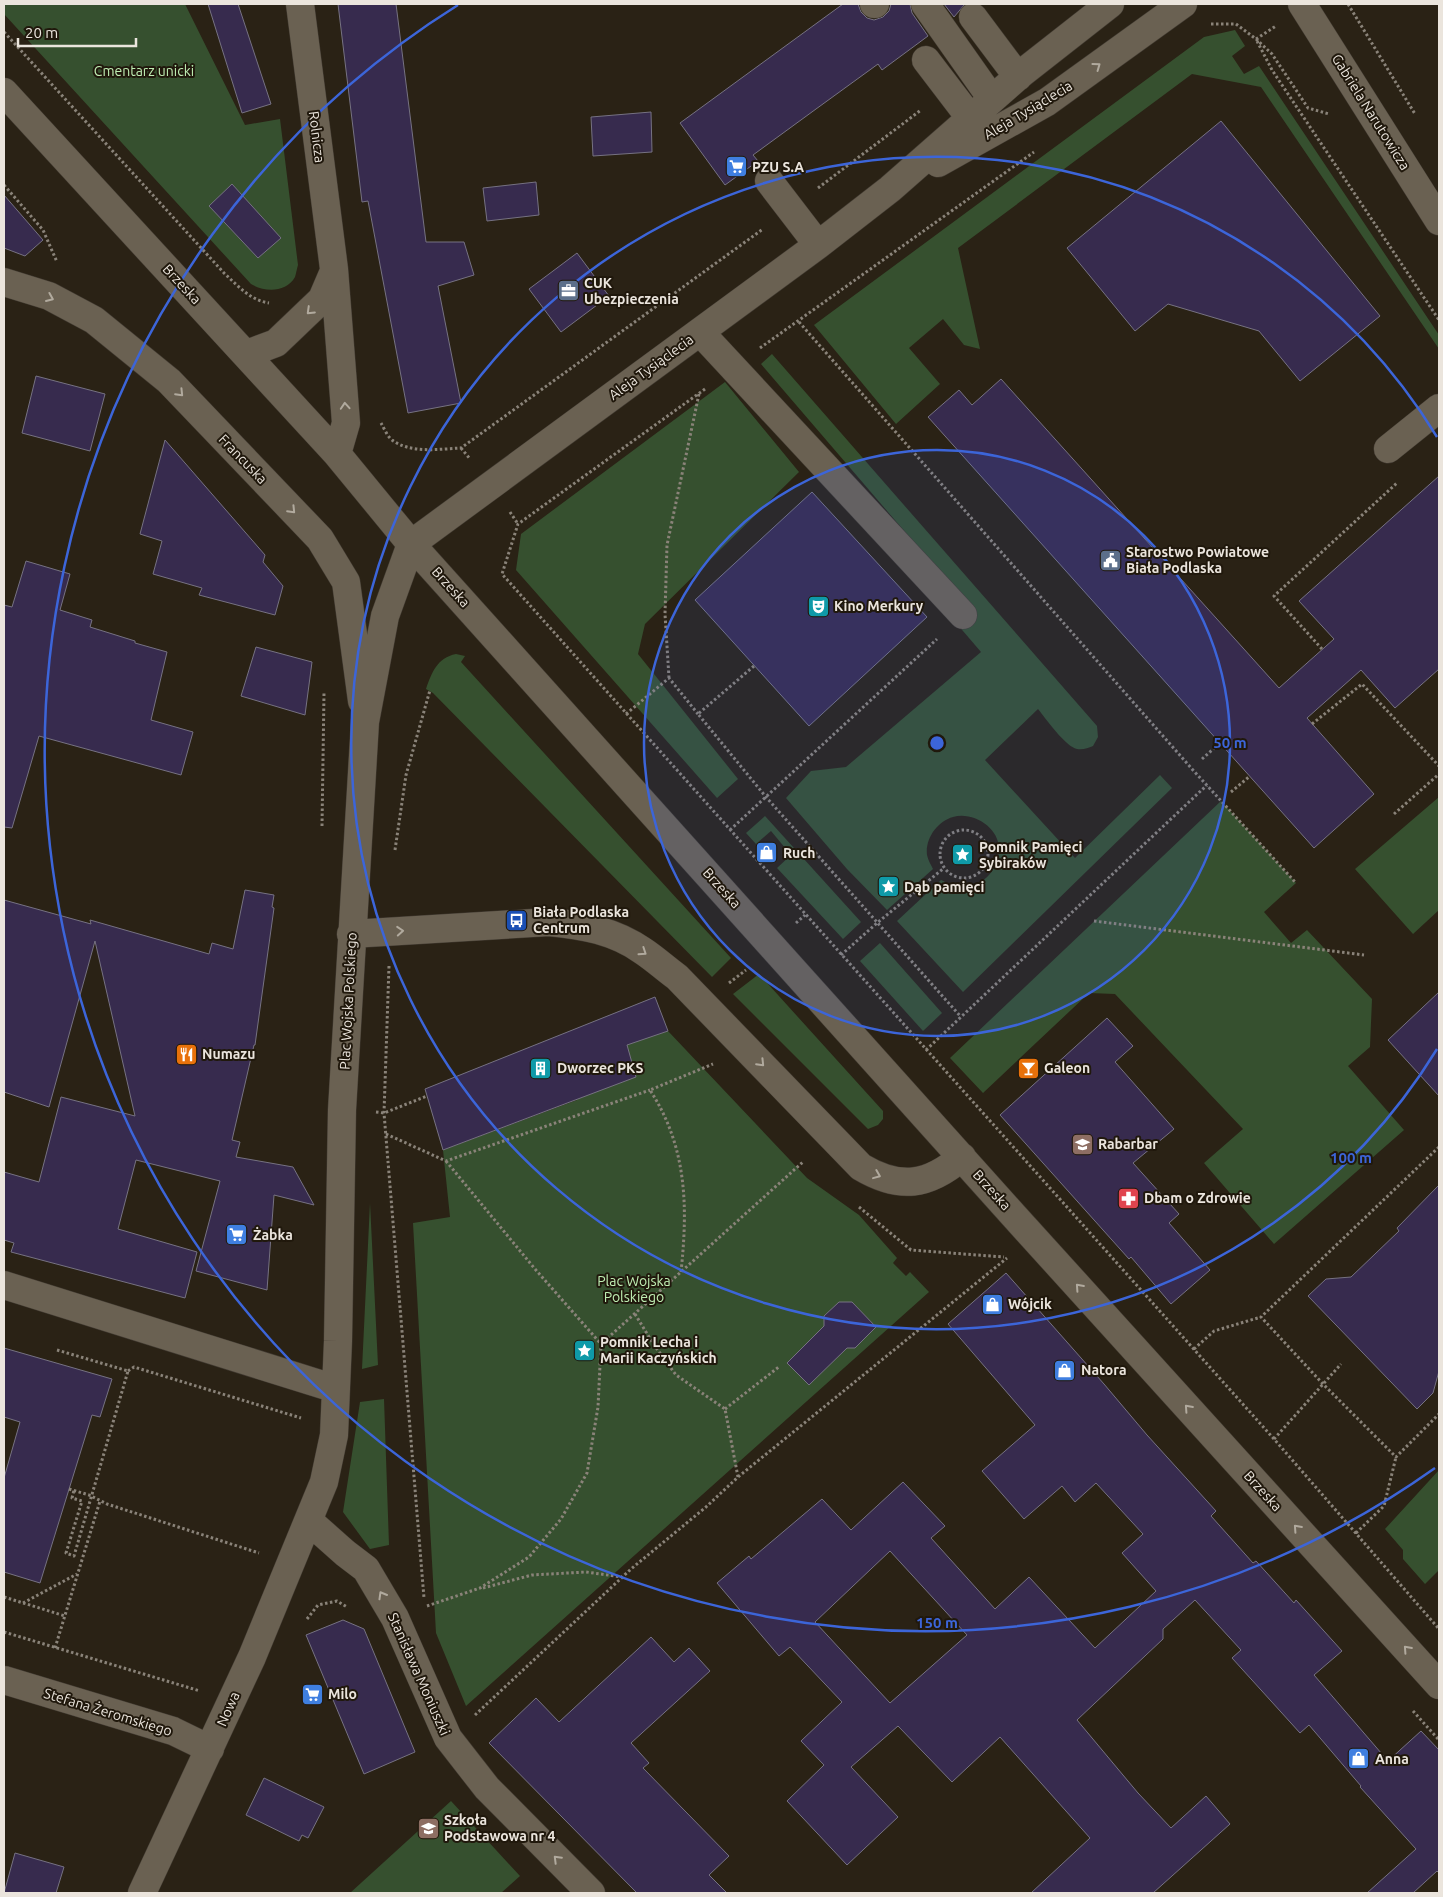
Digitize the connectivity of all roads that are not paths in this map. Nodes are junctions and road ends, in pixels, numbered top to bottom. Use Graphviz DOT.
graph roads {
  1 [pos="300,4"];
  2 [pos="925,4"];
  3 [pos="1110,4"];
  4 [pos="1184,4"];
  5 [pos="1302,4"];
  6 [pos="973,17"];
  7 [pos="926,60"];
  8 [pos="1018,77"];
  9 [pos="4,92"];
  10 [pos="992,99"];
  11 [pos="971,119"];
  12 [pos="769,181"];
  13 [pos="890,189"];
  14 [pos="1439,221"];
  15 [pos="818,245"];
  16 [pos="334,269"];
  17 [pos="4,282"];
  18 [pos="700,332"];
  19 [pos="247,354"];
  20 [pos="1439,408"];
  21 [pos="1388,449"];
  22 [pos="337,454"];
  23 [pos="411,544"];
  24 [pos="963,614"];
  25 [pos="364,722"];
  26 [pos="351,934"];
  27 [pos="962,1157"];
  28 [pos="4,1285"];
  29 [pos="336,1389"];
  30 [pos="309,1522"];
  31 [pos="4,1680"];
  32 [pos="1439,1685"];
  33 [pos="210,1749"];
  34 [pos="142,1893"];
  35 [pos="592,1893"];
  1 -- 16 [label="street, Rolnicza"];
  2 -- 10 [label="street"];
  3 -- 8 [label="street, Aleja Tysiąclecia"];
  13 -- 4 [label="street, Aleja Tysiąclecia, one-way"];
  5 -- 14 [label="street, Gabriela Narutowicza"];
  6 -- 8 [label="street"];
  7 -- 11 [label="street"];
  8 -- 10 [label="street, Aleja Tysiąclecia"];
  9 -- 19 [label="street, Brzeska"];
  10 -- 11 [label="street, Aleja Tysiąclecia"];
  11 -- 13 [label="street, Aleja Tysiąclecia"];
  12 -- 15 [label="street"];
  13 -- 15 [label="street, Aleja Tysiąclecia"];
  15 -- 18 [label="street, Aleja Tysiąclecia"];
  16 -- 19 [label="street, Rolnicza, one-way"];
  22 -- 16 [label="street, Rolnicza, one-way"];
  17 -- 25 [label="street, Francuska, one-way"];
  18 -- 23 [label="street, Aleja Tysiąclecia"];
  18 -- 24 [label="street"];
  19 -- 22 [label="street, Brzeska"];
  20 -- 21 [label="street"];
  22 -- 23 [label="street, Brzeska"];
  23 -- 25 [label="street, Plac Wojska Polskiego"];
  23 -- 27 [label="street, Brzeska"];
  25 -- 26 [label="street, Plac Wojska Polskiego"];
  26 -- 27 [label="street, one-way"];
  26 -- 29 [label="street, Plac Wojska Polskiego"];
  32 -- 27 [label="street, Brzeska, one-way"];
  28 -- 29 [label="street"];
  29 -- 30 [label="street, Plac Wojska Polskiego"];
  30 -- 33 [label="street, Nowa"];
  35 -- 30 [label="street, Stanisława Moniuszki, one-way"];
  31 -- 33 [label="street, Stefana Żeromskiego"];
  33 -- 34 [label="street, Nowa"];
}
